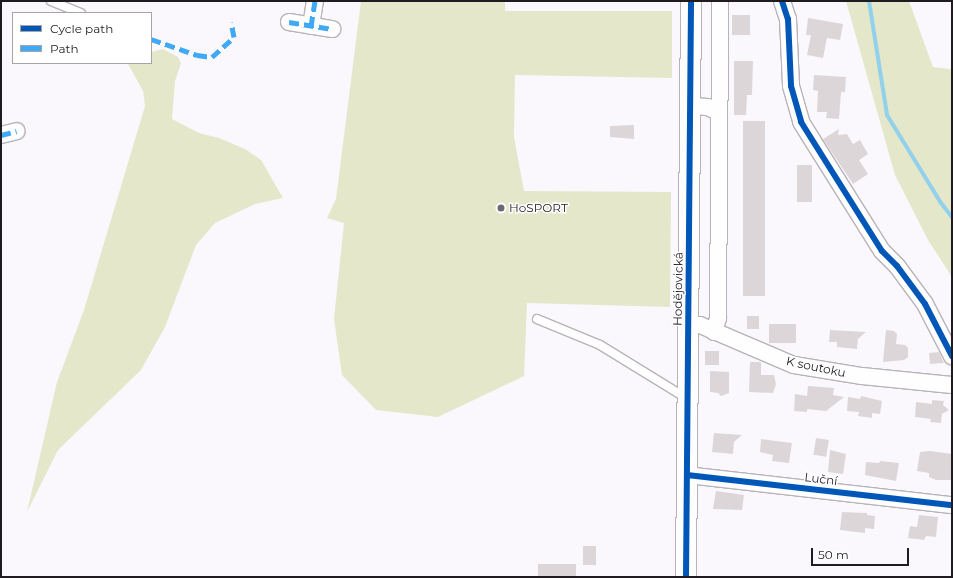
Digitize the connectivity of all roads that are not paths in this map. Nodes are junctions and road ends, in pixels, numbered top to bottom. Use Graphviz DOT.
graph roads {
  1 [pos="51,1"];
  2 [pos="315,1"];
  3 [pos="691,1"];
  4 [pos="720,1"];
  5 [pos="782,1"];
  6 [pos="78,12"];
  7 [pos="289,22"];
  8 [pos="311,26"];
  9 [pos="332,29"];
  10 [pos="690,106"];
  11 [pos="718,112"];
  12 [pos="17,131"];
  13 [pos="1,135"];
  14 [pos="537,319"];
  15 [pos="688,325"];
  16 [pos="714,332"];
  17 [pos="952,356"];
  18 [pos="951,381"];
  19 [pos="687,398"];
  20 [pos="686,475"];
  21 [pos="952,505"];
  22 [pos="686,577"];
  1 -- 6 [label="lane"];
  2 -- 8 [label="street"];
  3 -- 10 [label="street, Hodějovická"];
  4 -- 11 [label="street"];
  5 -- 17 [label="street"];
  7 -- 8 [label="street"];
  8 -- 9 [label="street"];
  10 -- 11 [label="street"];
  10 -- 15 [label="street, Hodějovická"];
  11 -- 16 [label="street"];
  12 -- 13 [label="street"];
  14 -- 19 [label="lane"];
  15 -- 16 [label="street, K soutoku"];
  15 -- 19 [label="street, Hodějovická"];
  16 -- 18 [label="street, K soutoku"];
  19 -- 20 [label="street, Hodějovická"];
  20 -- 21 [label="street, Luční"];
  20 -- 22 [label="street, Hodějovická"];
}
